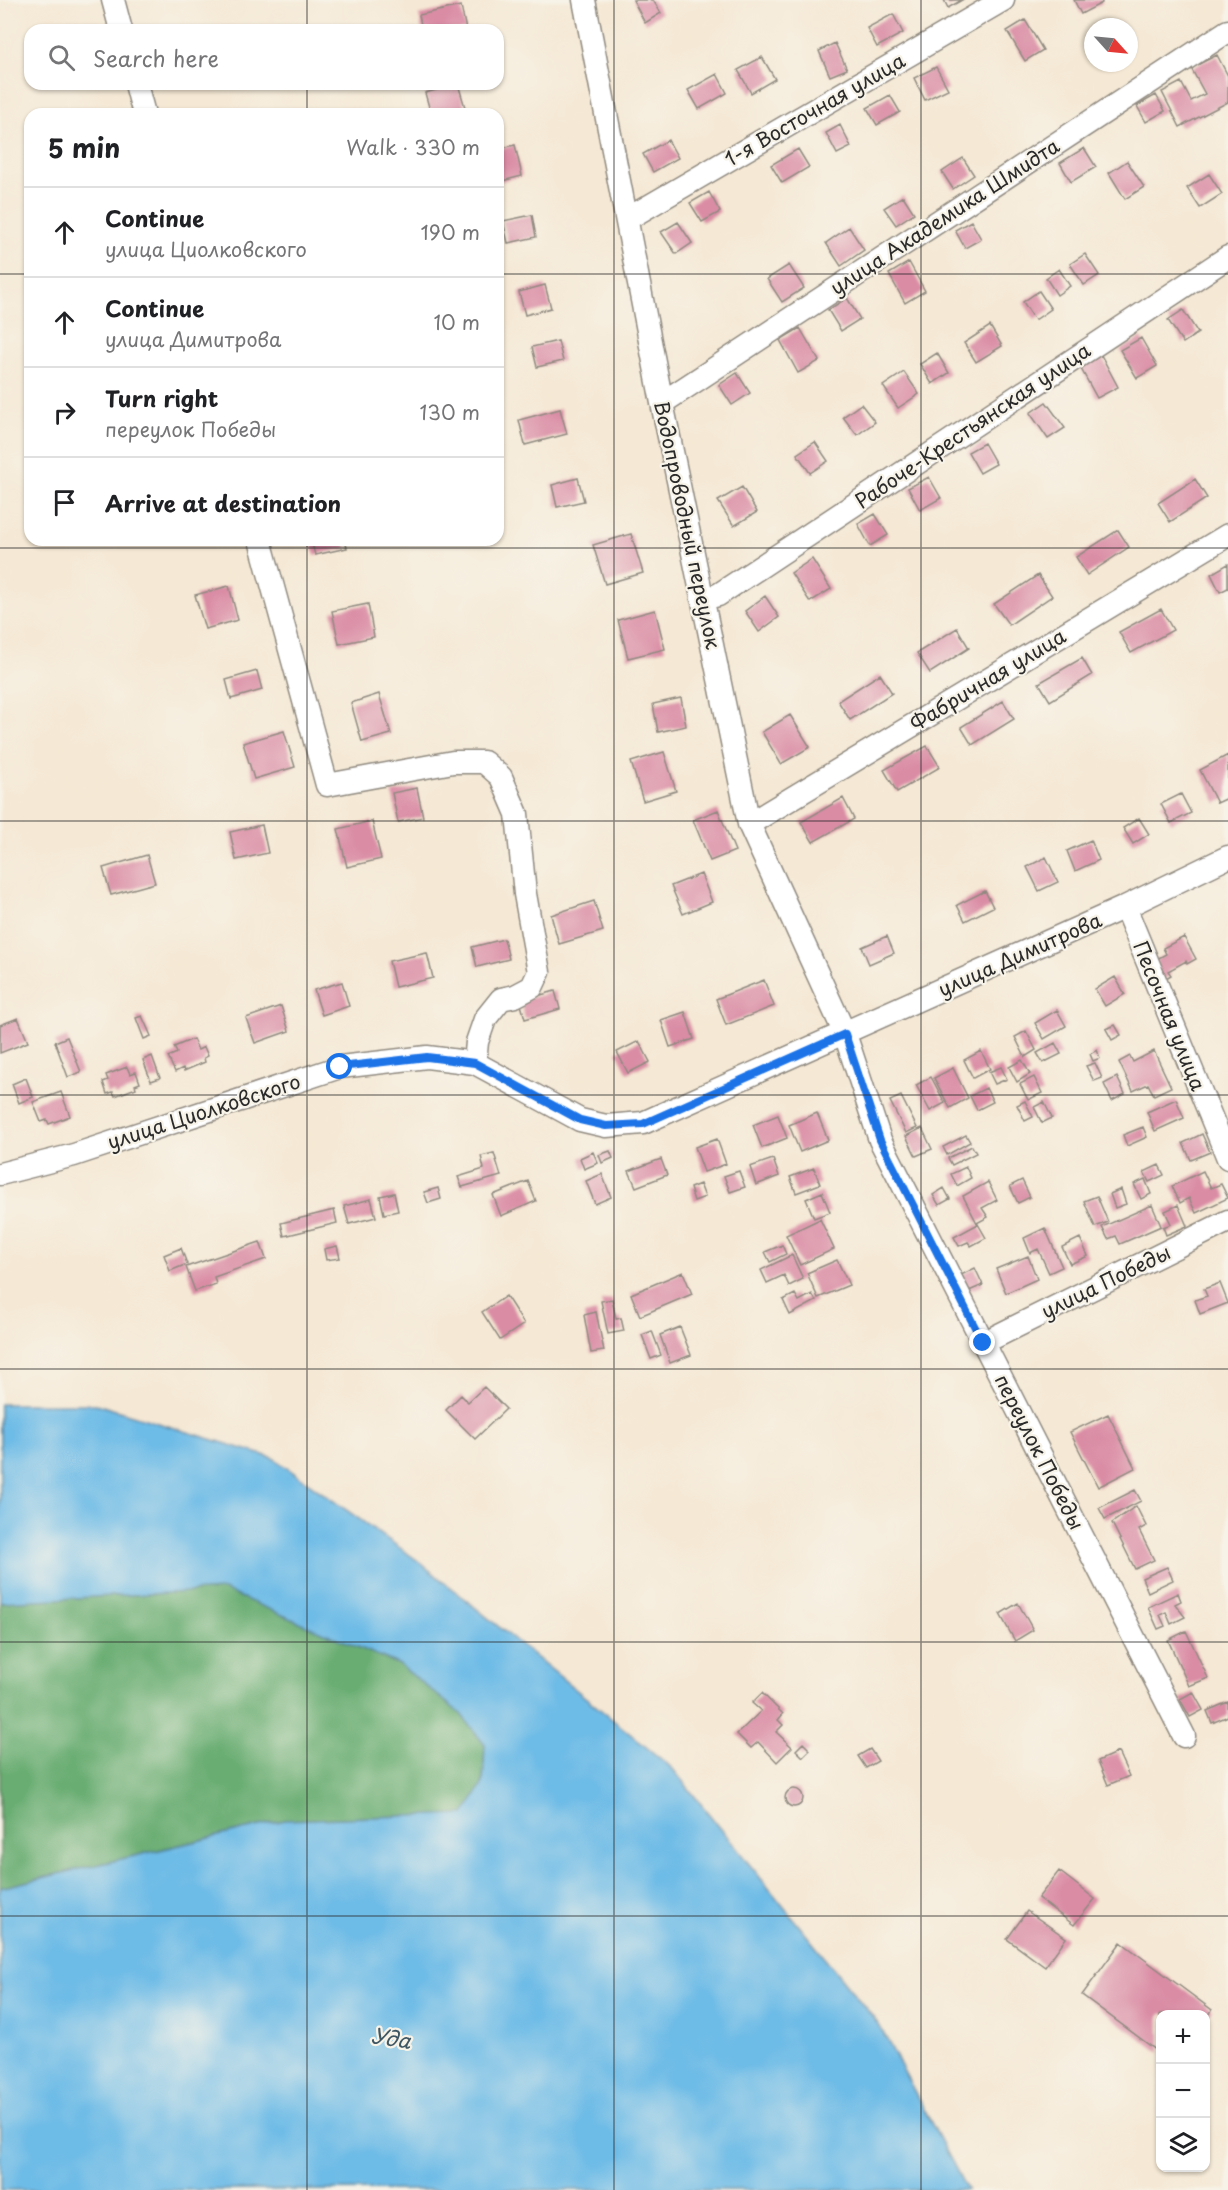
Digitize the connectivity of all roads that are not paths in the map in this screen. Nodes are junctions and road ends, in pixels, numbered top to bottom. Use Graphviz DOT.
graph roads {
  1 [pos="113,0"];
  2 [pos="584,0"];
  3 [pos="1003,0"];
  4 [pos="119,24"];
  5 [pos="1228,31"];
  6 [pos="138,90"];
  7 [pos="142,108"];
  8 [pos="627,219"];
  9 [pos="1228,257"];
  10 [pos="662,403"];
  11 [pos="1228,535"];
  12 [pos="262,546"];
  13 [pos="710,597"];
  14 [pos="749,824"];
  15 [pos="1228,856"];
  16 [pos="1125,907"];
  17 [pos="845,1034"];
  18 [pos="810,1049"];
  19 [pos="475,1063"];
  20 [pos="1221,1124"];
  21 [pos="1228,1158"];
  22 [pos="0,1174"];
  23 [pos="1228,1221"];
  24 [pos="983,1343"];
  25 [pos="1184,1736"];
  1 -- 4 [label="street"];
  2 -- 8 [label="street, Водопроводный переулок"];
  3 -- 8 [label="street, 1-я Восточная улица"];
  5 -- 10 [label="street, улица Академика Шмидта"];
  6 -- 7 [label="street"];
  8 -- 10 [label="street, Водопроводный переулок"];
  9 -- 13 [label="street, Рабоче-Крестьянская улица"];
  10 -- 13 [label="street, Водопроводный переулок"];
  11 -- 14 [label="street, Фабричная улица"];
  12 -- 19 [label="street"];
  13 -- 14 [label="street, Водопроводный переулок"];
  14 -- 17 [label="street, Водопроводный переулок"];
  15 -- 16 [label="street, улица Димитрова"];
  16 -- 17 [label="street, улица Димитрова"];
  16 -- 20 [label="street, Песочная улица"];
  17 -- 18 [label="street, улица Димитрова"];
  17 -- 24 [label="street, переулок Победы"];
  18 -- 19 [label="street, улица Циолковского"];
  19 -- 22 [label="street, улица Циолковского"];
  20 -- 21 [label="street, Песочная улица"];
  23 -- 24 [label="street, улица Победы"];
  24 -- 25 [label="street, переулок Победы"];
}
